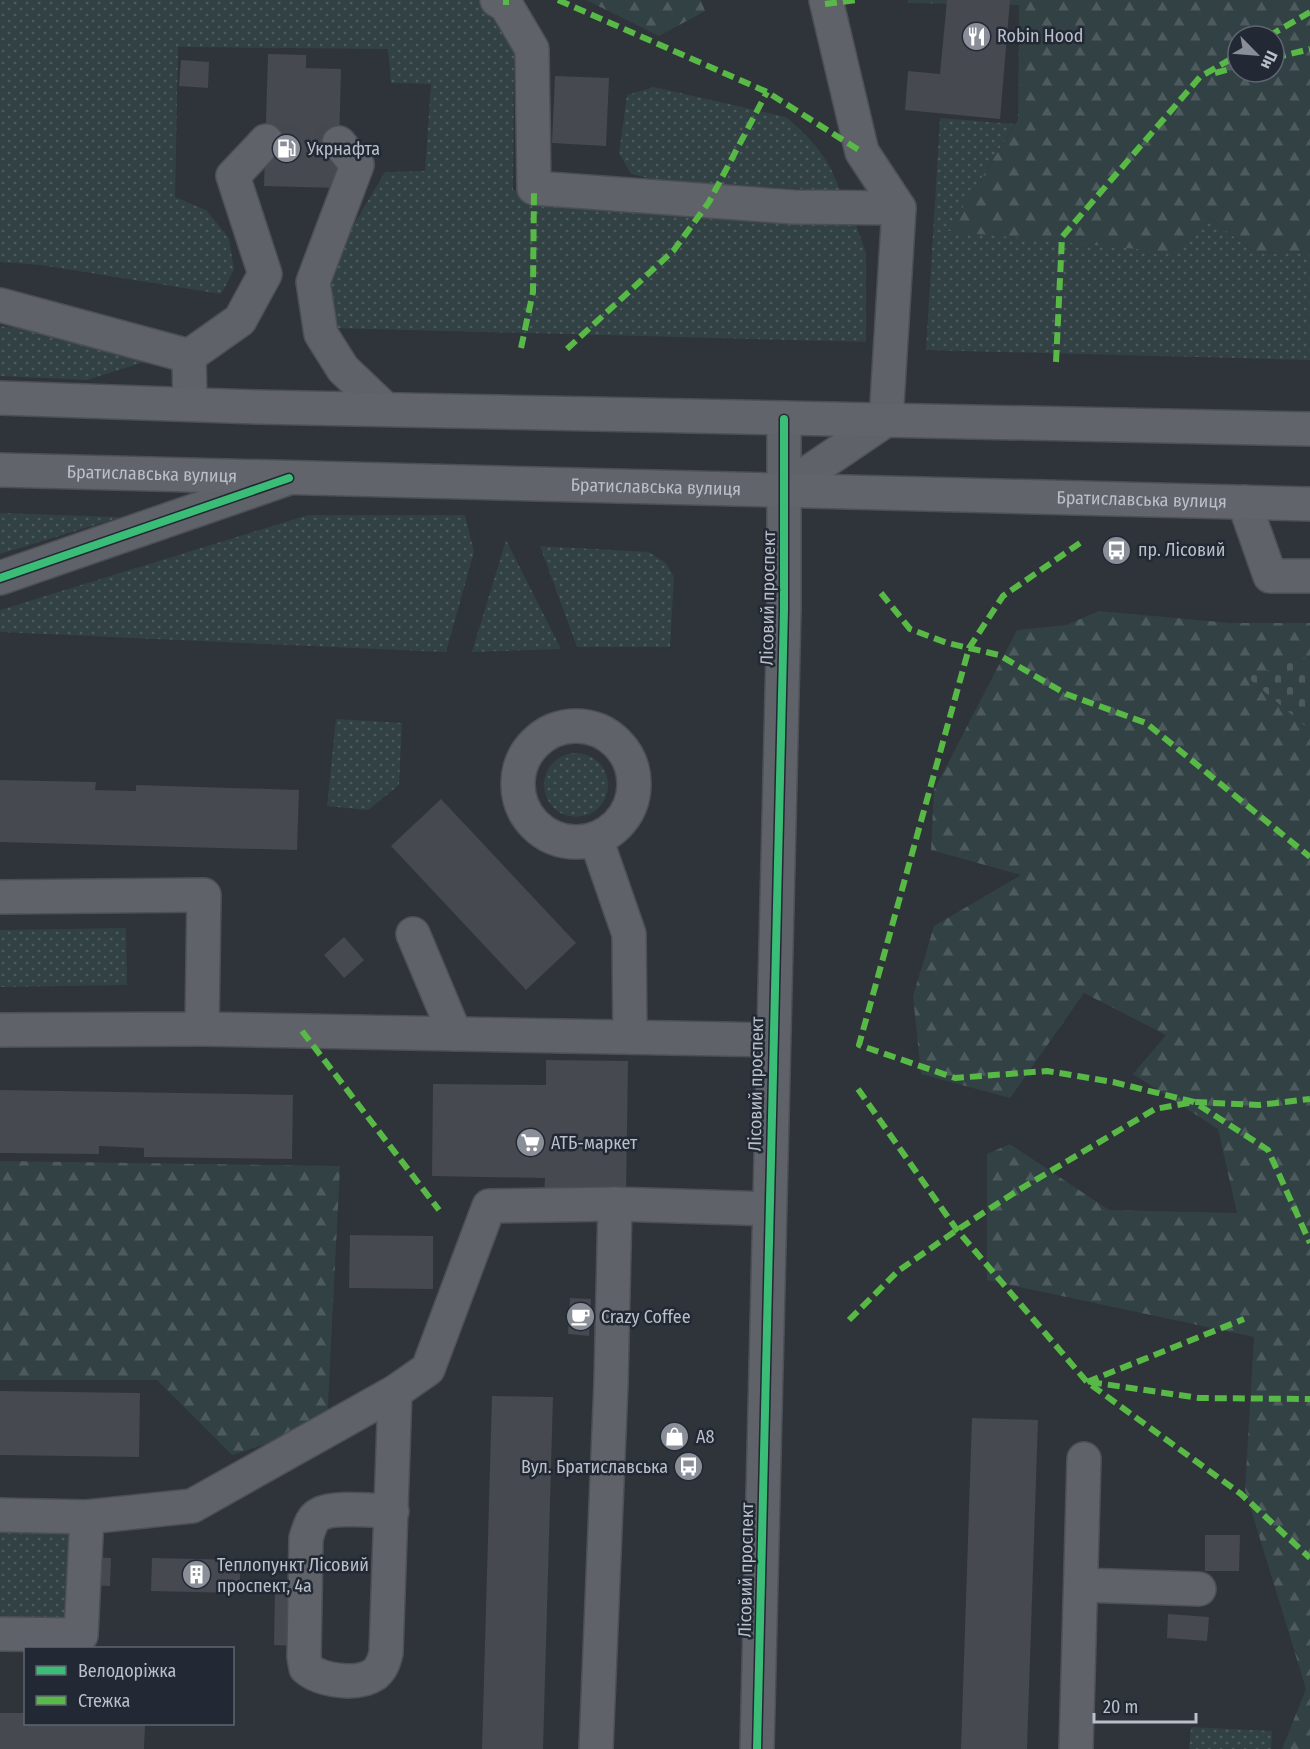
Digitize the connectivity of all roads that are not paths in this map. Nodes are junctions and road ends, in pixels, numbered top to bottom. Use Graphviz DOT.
graph roads {
  1 [pos="497,0"];
  2 [pos="825,1"];
  3 [pos="266,141"];
  4 [pos="339,143"];
  5 [pos="899,208"];
  6 [pos="0,305"];
  7 [pos="189,356"];
  8 [pos="0,398"];
  9 [pos="190,404"];
  10 [pos="385,409"];
  11 [pos="784,419"];
  12 [pos="886,420"];
  13 [pos="1310,429"];
  14 [pos="0,470"];
  15 [pos="289,478"];
  16 [pos="784,489"];
  17 [pos="1244,502"];
  18 [pos="1310,504"];
  19 [pos="1310,576"];
  20 [pos="0,578"];
  21 [pos="596,839"];
  22 [pos="0,897"];
  23 [pos="413,934"];
  24 [pos="202,1029"];
  25 [pos="0,1030"];
  26 [pos="455,1034"];
  27 [pos="630,1037"];
  28 [pos="772,1040"];
  29 [pos="615,1204"];
  30 [pos="768,1209"];
  31 [pos="394,1392"];
  32 [pos="1084,1459"];
  33 [pos="392,1511"];
  34 [pos="0,1515"];
  35 [pos="87,1517"];
  36 [pos="1081,1585"];
  37 [pos="1199,1589"];
  38 [pos="0,1634"];
  39 [pos="596,1749"];
  40 [pos="757,1749"];
  41 [pos="1076,1749"];
  1 -- 5 [label="street"];
  2 -- 5 [label="street"];
  3 -- 7 [label="street"];
  4 -- 10 [label="street"];
  5 -- 12 [label="street"];
  6 -- 7 [label="street"];
  7 -- 9 [label="street"];
  8 -- 9 [label="main road"];
  9 -- 10 [label="main road"];
  10 -- 11 [label="main road"];
  11 -- 12 [label="main road"];
  11 -- 16 [label="street, Лісовий проспект"];
  12 -- 13 [label="main road"];
  12 -- 16 [label="street"];
  14 -- 15 [label="main road, Братиславська вулиця"];
  15 -- 16 [label="main road, Братиславська вулиця"];
  15 -- 20 [label="street"];
  16 -- 17 [label="main road, Братиславська вулиця"];
  16 -- 28 [label="street, Лісовий проспект"];
  17 -- 18 [label="main road, Братиславська вулиця"];
  17 -- 19 [label="street"];
  21 -- 27 [label="street"];
  22 -- 24 [label="street"];
  23 -- 26 [label="street"];
  24 -- 25 [label="street"];
  24 -- 26 [label="street"];
  26 -- 27 [label="street"];
  27 -- 28 [label="street"];
  28 -- 30 [label="street, Лісовий проспект"];
  29 -- 30 [label="street"];
  29 -- 31 [label="street"];
  29 -- 39 [label="street"];
  30 -- 40 [label="street, Лісовий проспект"];
  31 -- 33 [label="street"];
  31 -- 35 [label="street"];
  32 -- 36 [label="street"];
  33 -- 33 [label="street"];
  34 -- 35 [label="street"];
  35 -- 38 [label="street"];
  36 -- 37 [label="street"];
  36 -- 41 [label="street"];
}
